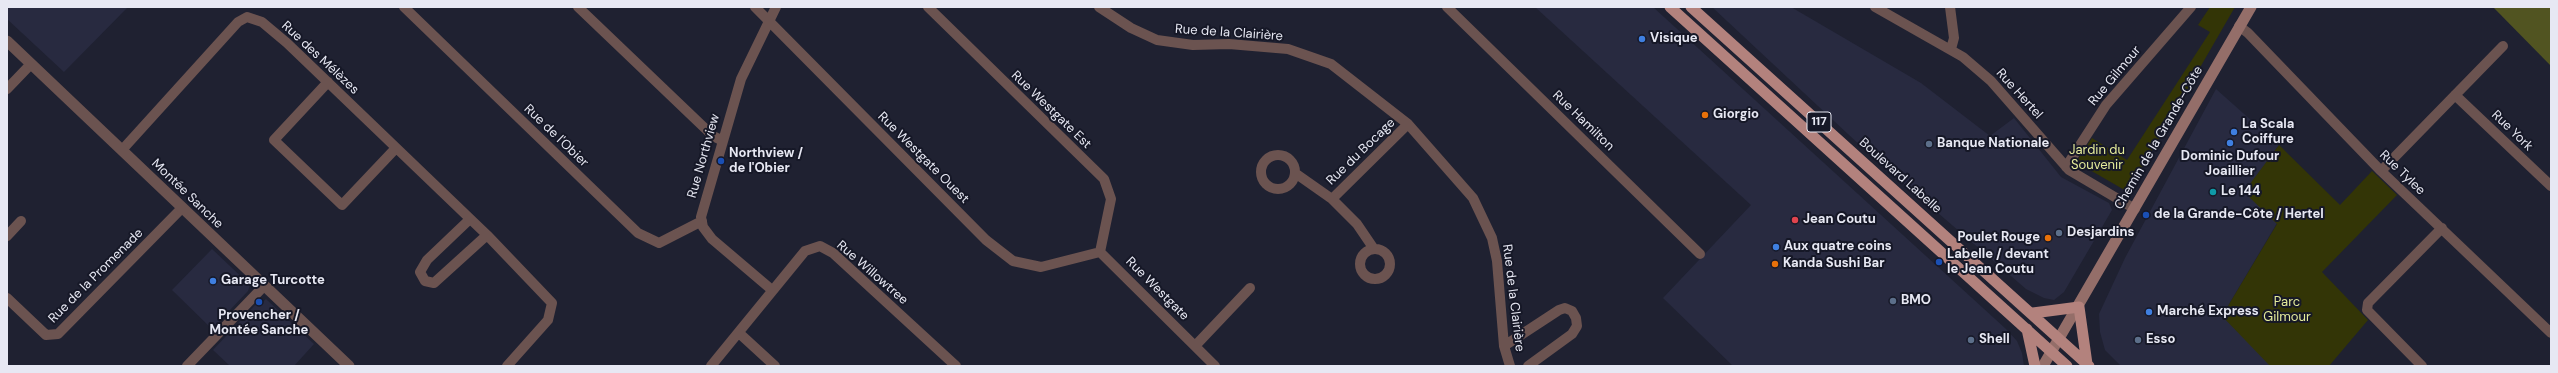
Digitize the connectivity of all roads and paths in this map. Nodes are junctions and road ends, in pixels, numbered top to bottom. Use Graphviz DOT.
graph roads {
  1 [pos="404,7"];
  2 [pos="578,7"];
  3 [pos="755,7"];
  4 [pos="776,7"];
  5 [pos="928,7"];
  6 [pos="1098,7"];
  7 [pos="1447,7"];
  8 [pos="1670,7"];
  9 [pos="1691,7"];
  10 [pos="1875,7"];
  11 [pos="1950,7"];
  12 [pos="2191,7"];
  13 [pos="2250,7"];
  14 [pos="769,21"];
  15 [pos="2238,26"];
  16 [pos="7,41"];
  17 [pos="2503,46"];
  18 [pos="1951,49"];
  19 [pos="31,64"];
  20 [pos="328,82"];
  21 [pos="7,89"];
  22 [pos="2455,95"];
  23 [pos="1408,124"];
  24 [pos="721,140"];
  25 [pos="396,148"];
  26 [pos="122,150"];
  27 [pos="2066,167"];
  28 [pos="2381,172"];
  29 [pos="1295,173"];
  30 [pos="2551,186"];
  31 [pos="1332,199"];
  32 [pos="182,208"];
  33 [pos="2135,209"];
  34 [pos="470,219"];
  35 [pos="21,221"];
  36 [pos="702,221"];
  37 [pos="2442,228"];
  38 [pos="487,235"];
  39 [pos="7,236"];
  40 [pos="1374,250"];
  41 [pos="1100,252"];
  42 [pos="1700,254"];
  43 [pos="264,286"];
  44 [pos="1250,288"];
  45 [pos="772,290"];
  46 [pos="7,298"];
  47 [pos="2079,307"];
  48 [pos="2033,314"];
  49 [pos="2027,329"];
  50 [pos="739,333"];
  51 [pos="2551,334"];
  52 [pos="2060,338"];
  53 [pos="1195,346"];
  54 [pos="1504,346"];
  55 [pos="2052,352"];
  56 [pos="2088,365"];
  57 [pos="187,366"];
  58 [pos="349,366"];
  59 [pos="507,366"];
  60 [pos="711,366"];
  61 [pos="775,366"];
  62 [pos="956,366"];
  63 [pos="1215,366"];
  64 [pos="1510,366"];
  65 [pos="1528,366"];
  66 [pos="2035,366"];
  67 [pos="2043,366"];
  68 [pos="2067,366"];
  69 [pos="2422,366"];
  1 -- 36 [label="street, Rue de l'Obier"];
  2 -- 24 [label="street"];
  3 -- 14 [label="street, Rue Westgate Ouest"];
  4 -- 14 [label="street, Rue Northview"];
  5 -- 41 [label="street, Rue Westgate Est"];
  6 -- 23 [label="street, Rue de la Clairière"];
  7 -- 42 [label="street, Rue Hamilton"];
  8 -- 49 [label="main road, 117"];
  9 -- 48 [label="main road, Boulevard Labelle / 117"];
  10 -- 18 [label="street, Rue Hertel"];
  11 -- 18 [label="street"];
  12 -- 27 [label="street, Rue Gilmour"];
  13 -- 15 [label="main road, Chemin de la Grande-Côte"];
  14 -- 24 [label="street, Rue Northview"];
  14 -- 41 [label="street, Rue Westgate Ouest"];
  15 -- 28 [label="street, Rue Tylee"];
  15 -- 33 [label="main road, Chemin de la Grande-Côte"];
  16 -- 19 [label="street, Montée Sanche"];
  17 -- 22 [label="street"];
  18 -- 27 [label="street, Rue Hertel"];
  19 -- 21 [label="street"];
  19 -- 26 [label="street, Montée Sanche"];
  20 -- 25 [label="street, Rue des Mélèzes"];
  20 -- 25 [label="street"];
  20 -- 26 [label="street, Rue des Mélèzes"];
  22 -- 28 [label="street"];
  22 -- 30 [label="street, Rue York"];
  23 -- 31 [label="street, Rue du Bocage"];
  23 -- 54 [label="street, Rue de la Clairière"];
  24 -- 36 [label="street, Rue Northview"];
  25 -- 34 [label="street, Rue des Mélèzes"];
  26 -- 32 [label="street, Montée Sanche"];
  27 -- 33 [label="street, Rue Hertel"];
  28 -- 37 [label="street, Rue Tylee"];
  29 -- 31 [label="street, Rue du Bocage"];
  31 -- 40 [label="street, Rue du Bocage"];
  32 -- 43 [label="street, Montée Sanche"];
  32 -- 46 [label="street, Rue de la Promenade"];
  33 -- 47 [label="main road, Chemin de la Grande-Côte"];
  34 -- 38 [label="street, Rue des Mélèzes"];
  34 -- 38 [label="street"];
  35 -- 39 [label="street"];
  36 -- 45 [label="street"];
  37 -- 51 [label="street, Rue Tylee"];
  37 -- 69 [label="street"];
  38 -- 59 [label="street, Rue des Mélèzes"];
  41 -- 53 [label="street, Rue Westgate"];
  43 -- 57 [label="street"];
  43 -- 58 [label="street, Montée Sanche"];
  44 -- 53 [label="street"];
  45 -- 50 [label="street, Rue Willowtree"];
  45 -- 62 [label="street, Rue Willowtree"];
  47 -- 48 [label="main road"];
  47 -- 52 [label="main road, Chemin de la Grande-Côte"];
  47 -- 56 [label="main road"];
  48 -- 52 [label="main road, Boulevard Labelle / 117"];
  49 -- 55 [label="main road, 117"];
  49 -- 66 [label="main road"];
  50 -- 60 [label="street, Rue Willowtree"];
  50 -- 61 [label="street"];
  52 -- 55 [label="main road, Chemin de la Grande-Côte"];
  52 -- 56 [label="main road, Boulevard Labelle / 117"];
  53 -- 63 [label="street, Rue Westgate"];
  54 -- 64 [label="street, Rue de la Clairière"];
  54 -- 65 [label="street"];
  55 -- 67 [label="main road, Chemin de la Grande-Côte"];
  55 -- 68 [label="main road, 117"];
}
